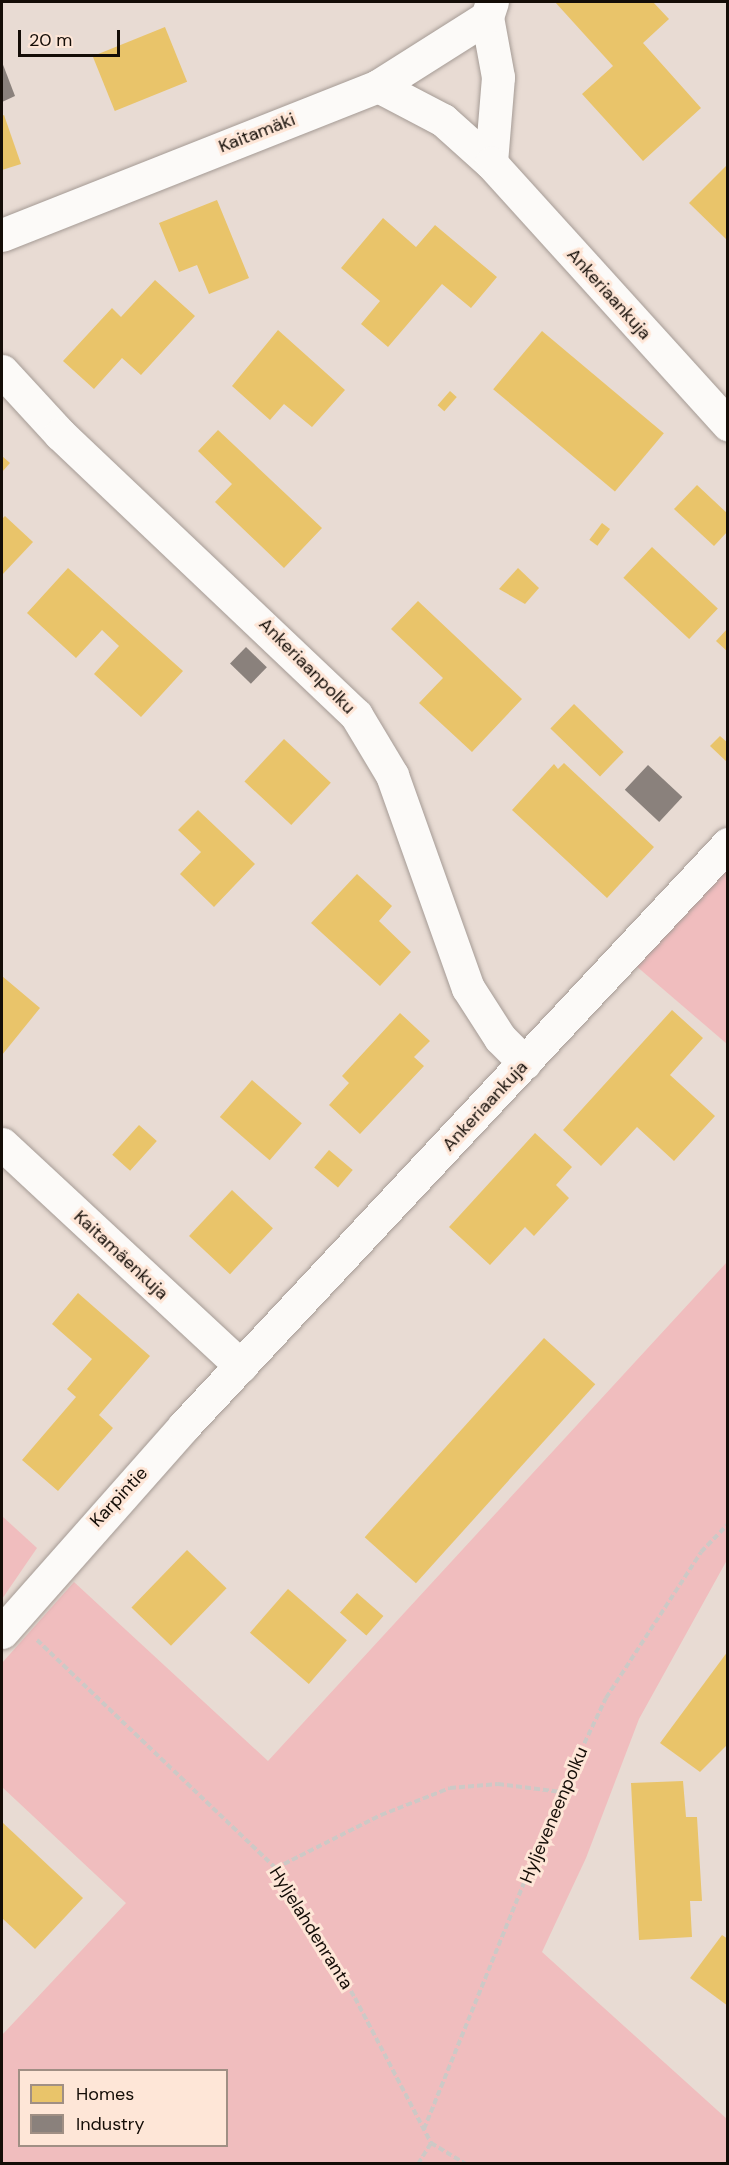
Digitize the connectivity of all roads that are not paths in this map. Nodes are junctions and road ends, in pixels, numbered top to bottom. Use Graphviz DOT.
graph roads {
  1 [pos="489,9"];
  2 [pos="378,86"];
  3 [pos="492,163"];
  4 [pos="2,235"];
  5 [pos="2,371"];
  6 [pos="728,424"];
  7 [pos="728,844"];
  8 [pos="525,1063"];
  9 [pos="2,1144"];
  10 [pos="241,1366"];
  11 [pos="7,1625"];
  1 -- 2 [label="street, Kaitamäki"];
  1 -- 3 [label="street"];
  2 -- 3 [label="street, Ankeriaankuja"];
  2 -- 4 [label="street, Kaitamäki"];
  3 -- 6 [label="street, Ankeriaankuja"];
  5 -- 8 [label="street, Ankeriaanpolku"];
  7 -- 8 [label="street, Ankeriaankuja"];
  8 -- 10 [label="street, Ankeriaankuja"];
  9 -- 10 [label="street, Kaitamäenkuja"];
  10 -- 11 [label="street, Karpintie"];
}
